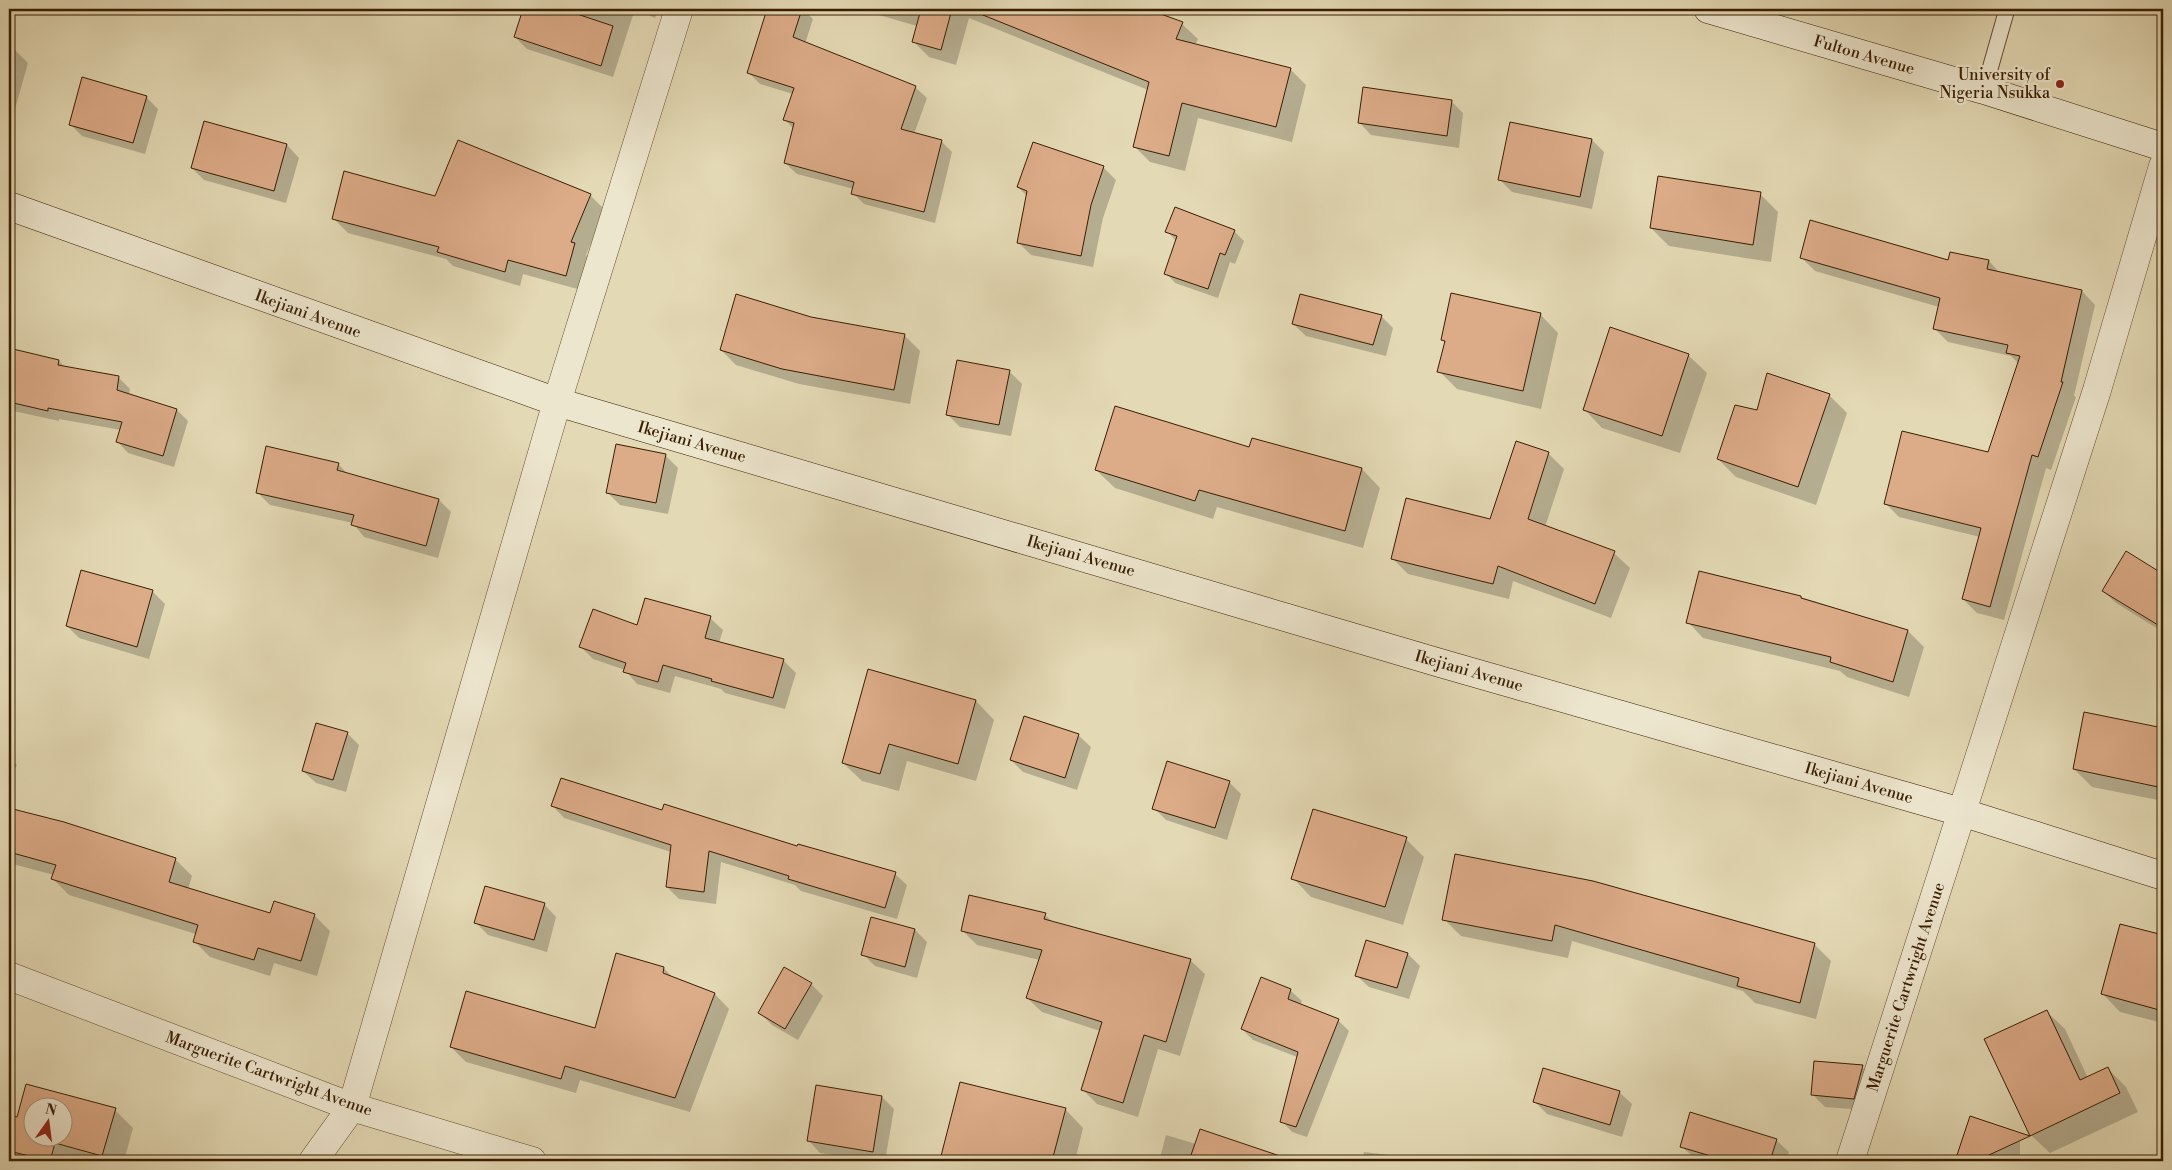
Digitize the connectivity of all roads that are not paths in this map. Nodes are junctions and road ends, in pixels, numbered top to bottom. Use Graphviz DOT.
graph roads {
  1 [pos="679,9"];
  2 [pos="1708,9"];
  3 [pos="2007,9"];
  4 [pos="1984,90"];
  5 [pos="2163,147"];
  6 [pos="2163,166"];
  7 [pos="9,206"];
  8 [pos="557,402"];
  9 [pos="1961,812"];
  10 [pos="2163,876"];
  11 [pos="9,976"];
  12 [pos="352,1107"];
  13 [pos="313,1161"];
  14 [pos="532,1161"];
  15 [pos="1850,1161"];
  1 -- 8 [label="street"];
  2 -- 4 [label="street, Fulton Avenue"];
  3 -- 4 [label="lane"];
  4 -- 5 [label="street, Fulton Avenue"];
  6 -- 9 [label="street, Marguerite Cartwright Avenue"];
  7 -- 8 [label="street, Ikejiani Avenue"];
  8 -- 9 [label="street, Ikejiani Avenue"];
  8 -- 12 [label="street"];
  9 -- 10 [label="street, Ikejiani Avenue"];
  9 -- 15 [label="street, Marguerite Cartwright Avenue"];
  11 -- 12 [label="street, Marguerite Cartwright Avenue"];
  12 -- 13 [label="street"];
  12 -- 14 [label="street, Marguerite Cartwright Avenue"];
}
